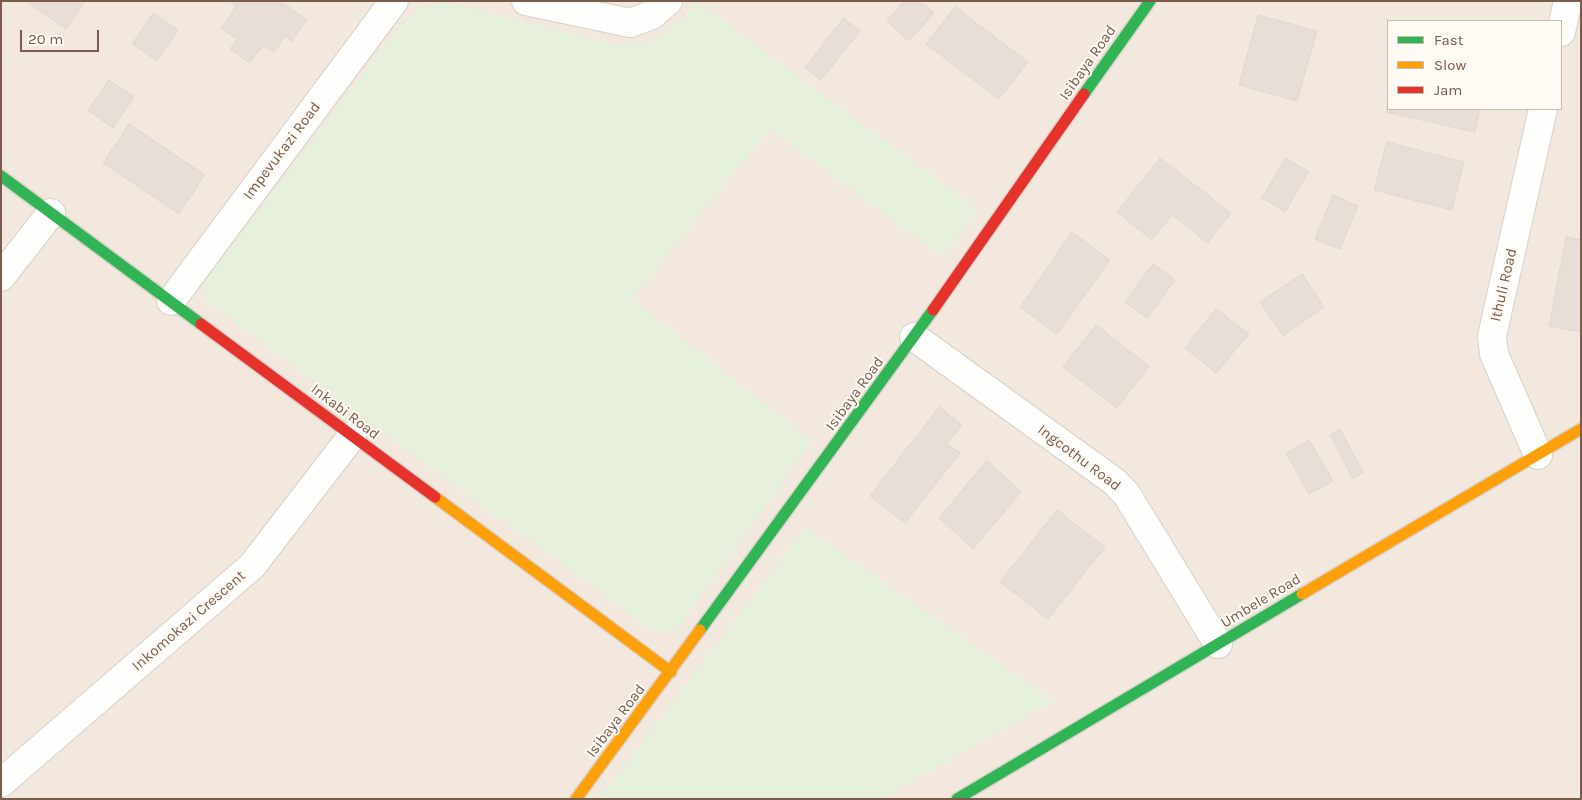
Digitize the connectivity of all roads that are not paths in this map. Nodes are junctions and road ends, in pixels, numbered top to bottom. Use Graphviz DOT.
graph roads {
  1 [pos="394,1"];
  2 [pos="526,1"];
  3 [pos="668,1"];
  4 [pos="1150,1"];
  5 [pos="1568,1"];
  6 [pos="1562,28"];
  7 [pos="1544,110"];
  8 [pos="1,176"];
  9 [pos="51,213"];
  10 [pos="1,277"];
  11 [pos="170,301"];
  12 [pos="914,337"];
  13 [pos="1581,429"];
  14 [pos="352,436"];
  15 [pos="1538,455"];
  16 [pos="1218,644"];
  17 [pos="671,672"];
  18 [pos="1,783"];
  19 [pos="576,799"];
  20 [pos="957,799"];
  1 -- 11 [label="street, Impevukazi Road"];
  2 -- 3 [label="street"];
  4 -- 12 [label="street, Isibaya Road"];
  5 -- 6 [label="street"];
  7 -- 15 [label="street, Ithuli Road"];
  8 -- 9 [label="street, Inkabi Road"];
  9 -- 10 [label="street"];
  9 -- 11 [label="street, Inkabi Road"];
  11 -- 14 [label="street, Inkabi Road"];
  12 -- 16 [label="street, Ingcothu Road"];
  12 -- 17 [label="street, Isibaya Road"];
  13 -- 15 [label="street, Umbele Road"];
  14 -- 17 [label="street, Inkabi Road"];
  14 -- 18 [label="street, Inkomokazi Crescent"];
  15 -- 16 [label="street, Umbele Road"];
  16 -- 20 [label="street, Umbele Road"];
  17 -- 19 [label="street, Isibaya Road"];
}
